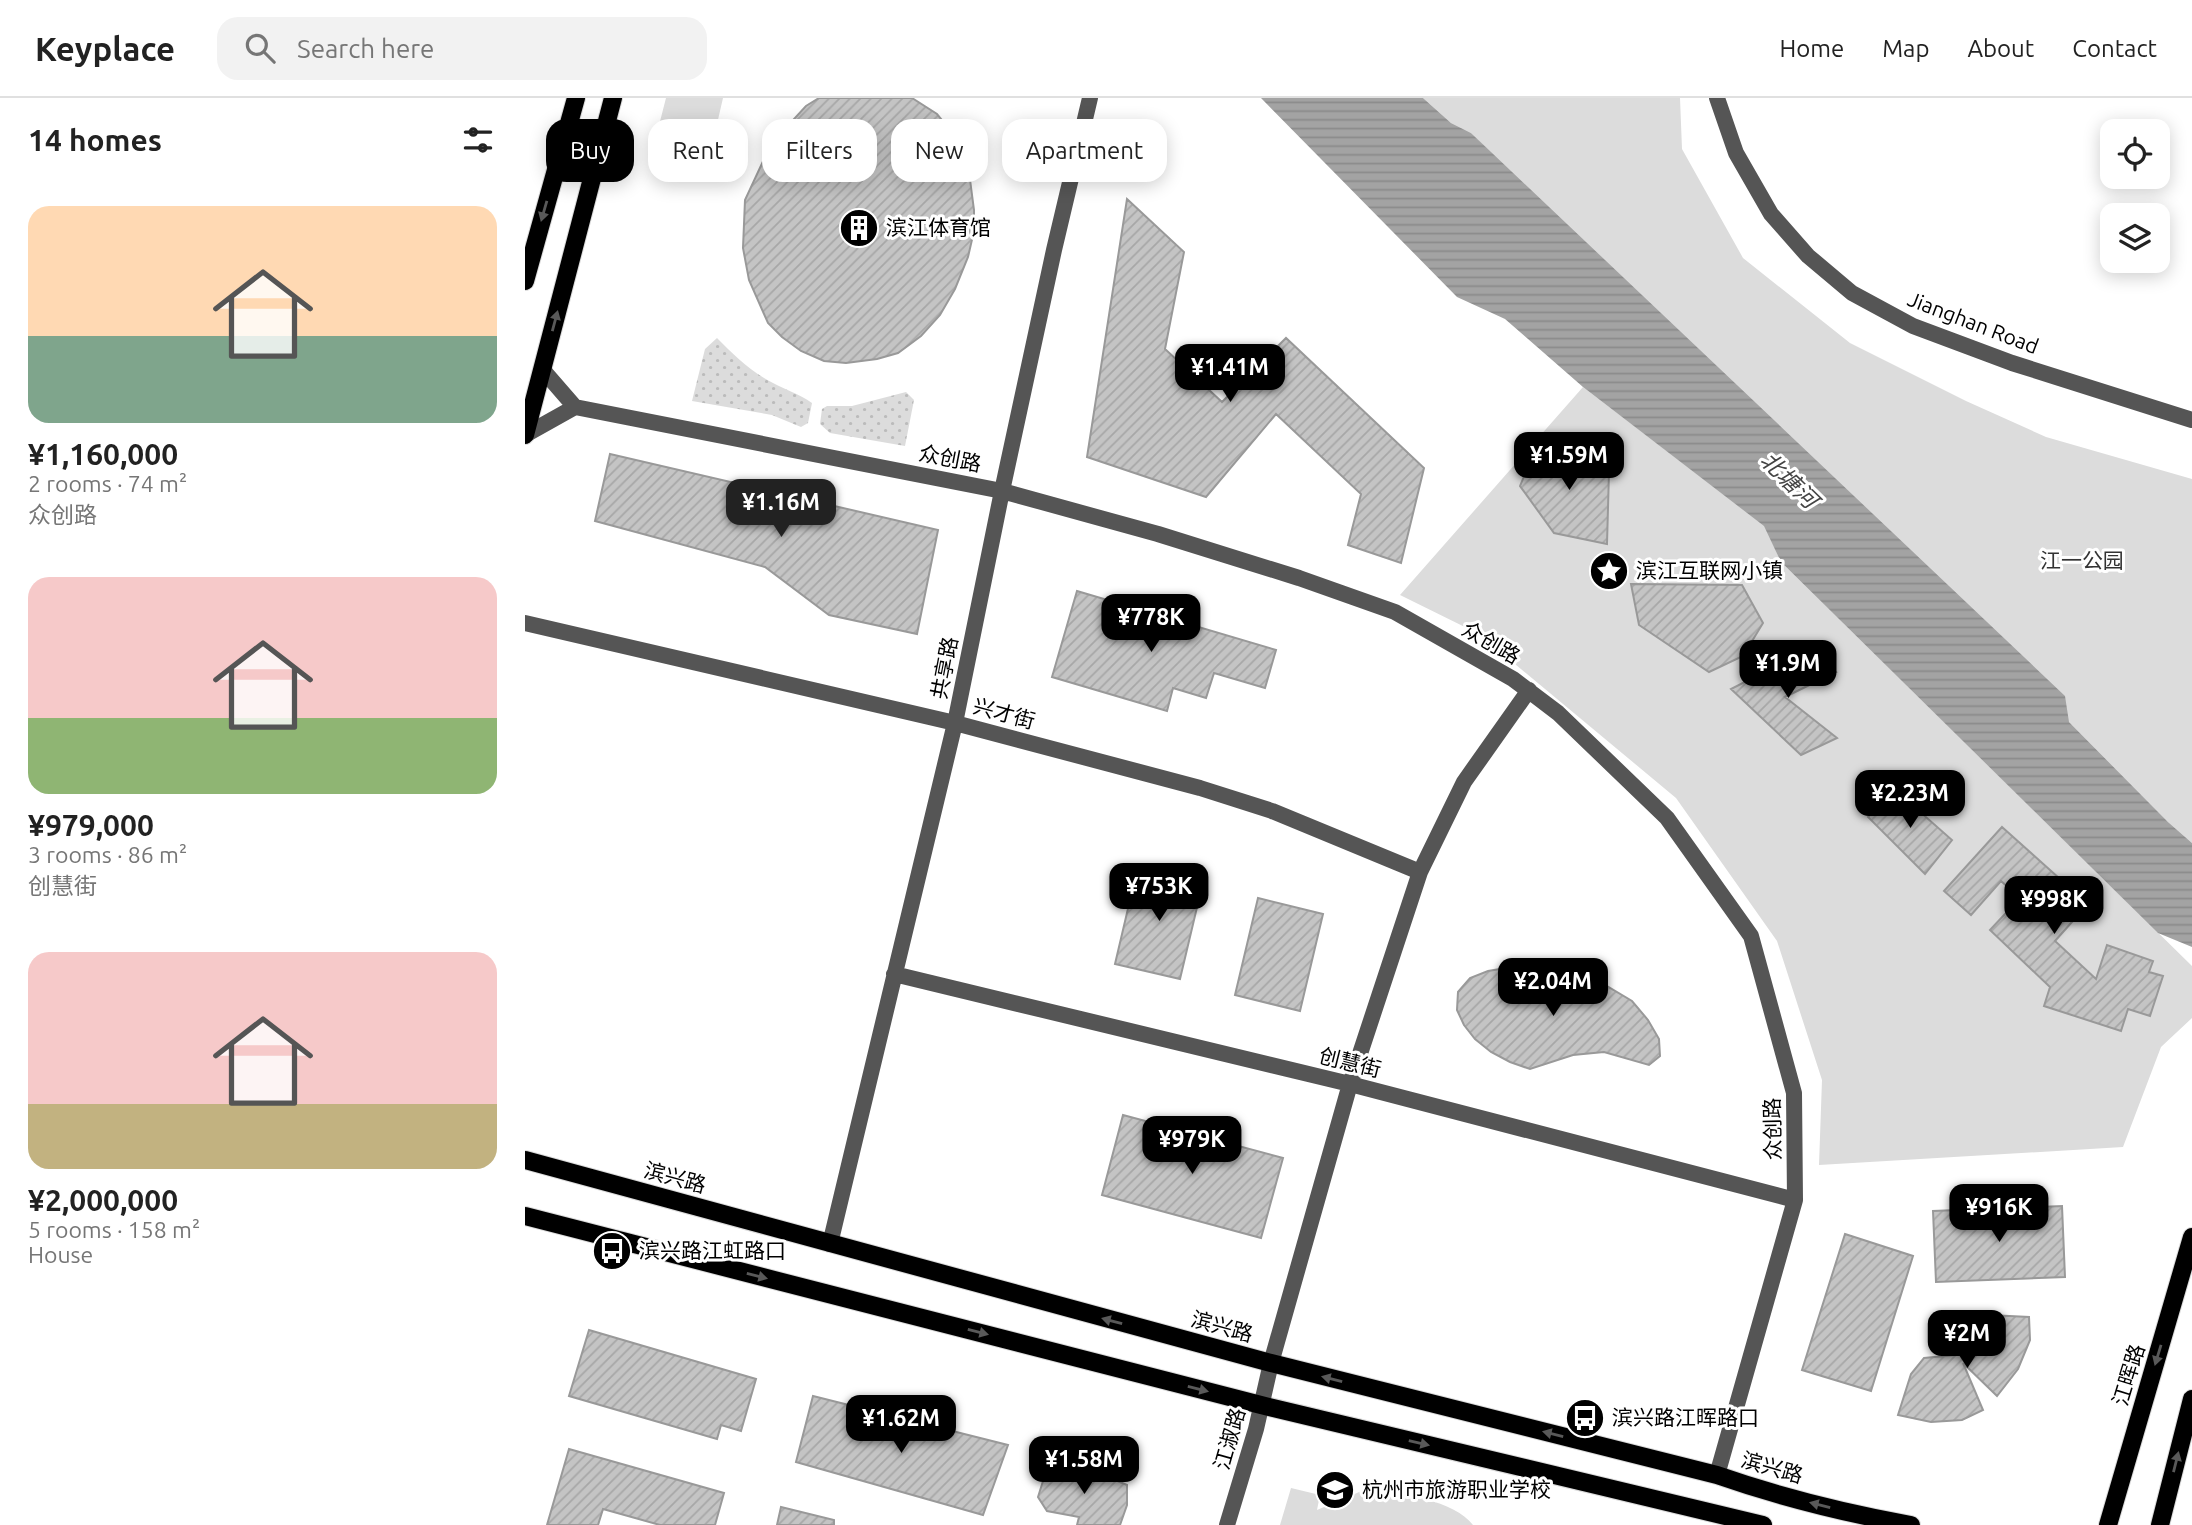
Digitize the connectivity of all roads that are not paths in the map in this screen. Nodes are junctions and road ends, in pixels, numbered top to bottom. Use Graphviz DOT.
graph roads {
  1 [pos="576,98"];
  2 [pos="613,98"];
  3 [pos="1090,98"];
  4 [pos="1717,98"];
  5 [pos="525,281"];
  6 [pos="542,369"];
  7 [pos="575,407"];
  8 [pos="2192,420"];
  9 [pos="525,435"];
  10 [pos="1002,491"];
  11 [pos="525,623"];
  12 [pos="1529,691"];
  13 [pos="955,723"];
  14 [pos="1420,872"];
  15 [pos="894,974"];
  16 [pos="1350,1084"];
  17 [pos="525,1160"];
  18 [pos="1795,1200"];
  19 [pos="525,1216"];
  20 [pos="2192,1237"];
  21 [pos="829,1244"];
  22 [pos="1271,1363"];
  23 [pos="2192,1399"];
  24 [pos="1261,1405"];
  25 [pos="1717,1475"];
  26 [pos="1227,1525"];
  27 [pos="1763,1525"];
  28 [pos="1910,1525"];
  29 [pos="2108,1525"];
  30 [pos="2160,1525"];
  1 -- 5 [label="main road, one-way"];
  6 -- 2 [label="main road, one-way"];
  3 -- 10 [label="street, 共享路"];
  4 -- 8 [label="street, Jianghan Road"];
  6 -- 7 [label="street"];
  6 -- 9 [label="main road"];
  7 -- 9 [label="street"];
  7 -- 10 [label="street, 众创路"];
  10 -- 12 [label="street, 众创路"];
  10 -- 13 [label="street, 共享路"];
  11 -- 13 [label="street, 兴才街"];
  12 -- 14 [label="street, 江淑路"];
  12 -- 18 [label="street, 众创路"];
  13 -- 14 [label="street, 兴才街"];
  13 -- 15 [label="street, 共享路"];
  14 -- 16 [label="street, 江淑路"];
  15 -- 16 [label="street, 创慧街"];
  15 -- 21 [label="street, 共享路"];
  16 -- 18 [label="street, 创慧街"];
  16 -- 22 [label="street, 江淑路"];
  17 -- 21 [label="main road, 滨兴路"];
  18 -- 25 [label="street, 众创路"];
  19 -- 24 [label="main road, one-way"];
  20 -- 29 [label="main road, 江晖路, one-way"];
  22 -- 21 [label="main road, 滨兴路, one-way"];
  22 -- 24 [label="street, 江淑路"];
  25 -- 22 [label="main road, 滨兴路, one-way"];
  30 -- 23 [label="main road, one-way"];
  24 -- 26 [label="street, 江淑路"];
  24 -- 27 [label="main road, one-way"];
  28 -- 25 [label="main road, 滨兴路, one-way"];
}
